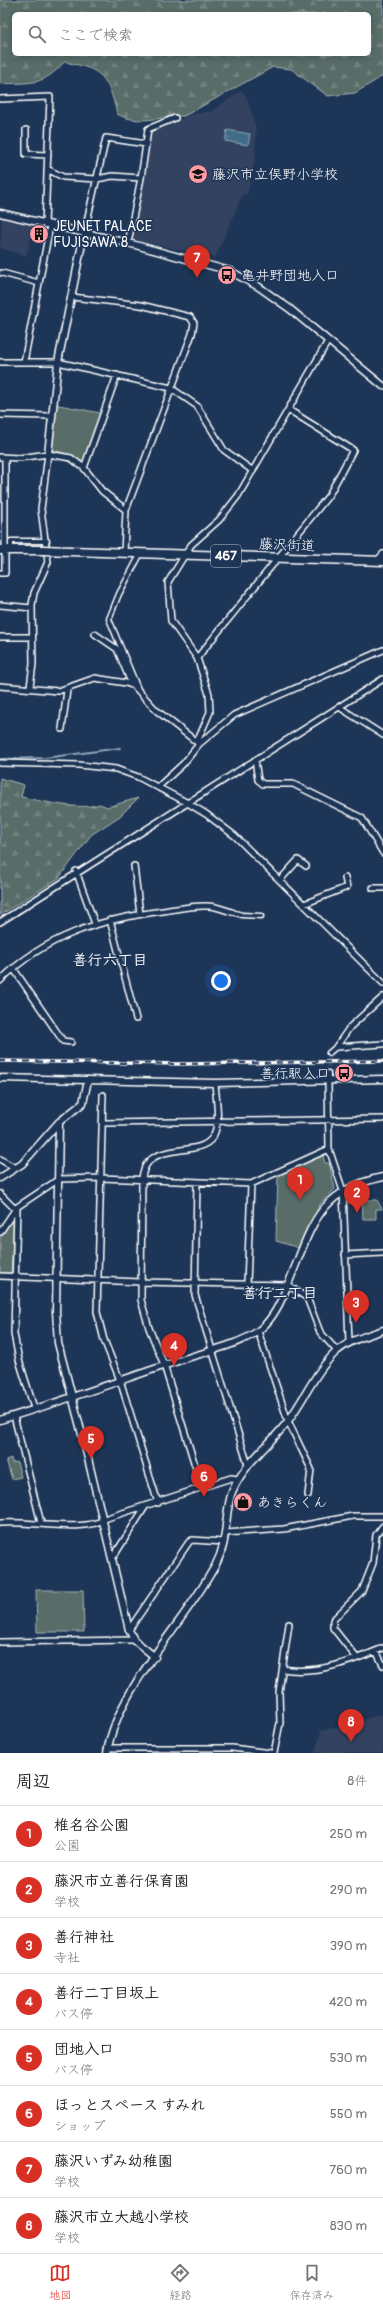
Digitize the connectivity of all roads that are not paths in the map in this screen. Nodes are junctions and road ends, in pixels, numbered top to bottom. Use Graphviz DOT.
graph roads {
  1 [pos="0,99"];
  2 [pos="176,118"];
  3 [pos="26,130"];
  4 [pos="146,144"];
  5 [pos="48,155"];
  6 [pos="47,169"];
  7 [pos="141,178"];
  8 [pos="97,179"];
  9 [pos="0,213"];
  10 [pos="47,226"];
  11 [pos="84,234"];
  12 [pos="128,243"];
  13 [pos="1,273"];
  14 [pos="39,283"];
  15 [pos="72,297"];
  16 [pos="328,341"];
  17 [pos="0,362"];
  18 [pos="24,362"];
  19 [pos="58,362"];
  20 [pos="117,375"];
  21 [pos="383,386"];
  22 [pos="171,388"];
  23 [pos="289,410"];
  24 [pos="0,415"];
  25 [pos="51,416"];
  26 [pos="48,454"];
  27 [pos="3,457"];
  28 [pos="84,468"];
  29 [pos="253,471"];
  30 [pos="126,510"];
  31 [pos="47,541"];
  32 [pos="6,550"];
  33 [pos="124,553"];
  34 [pos="141,553"];
  35 [pos="383,554"];
  36 [pos="184,555"];
  37 [pos="278,558"];
  38 [pos="380,561"];
  39 [pos="0,573"];
  40 [pos="0,605"];
  41 [pos="32,608"];
  42 [pos="95,634"];
  43 [pos="32,636"];
  44 [pos="0,637"];
  45 [pos="383,650"];
  46 [pos="197,658"];
  47 [pos="383,679"];
  48 [pos="132,685"];
  49 [pos="0,686"];
  50 [pos="30,687"];
  51 [pos="67,690"];
  52 [pos="138,690"];
  53 [pos="339,707"];
  54 [pos="62,729"];
  55 [pos="383,735"];
  56 [pos="198,743"];
  57 [pos="255,760"];
  58 [pos="0,763"];
  59 [pos="158,787"];
  60 [pos="186,802"];
  61 [pos="383,853"];
  62 [pos="134,866"];
  63 [pos="306,866"];
  64 [pos="76,872"];
  65 [pos="345,878"];
  66 [pos="280,880"];
  67 [pos="373,888"];
  68 [pos="383,888"];
  69 [pos="304,904"];
  70 [pos="232,912"];
  71 [pos="140,914"];
  72 [pos="261,916"];
  73 [pos="110,920"];
  74 [pos="0,922"];
  75 [pos="94,924"];
  76 [pos="13,968"];
  77 [pos="0,981"];
  78 [pos="383,983"];
  79 [pos="383,997"];
  80 [pos="136,1019"];
  81 [pos="71,1042"];
  82 [pos="383,1044"];
  83 [pos="336,1047"];
  84 [pos="330,1054"];
  85 [pos="328,1076"];
  86 [pos="0,1078"];
  87 [pos="383,1079"];
  88 [pos="88,1080"];
  89 [pos="215,1083"];
  90 [pos="103,1095"];
  91 [pos="383,1119"];
  92 [pos="329,1121"];
  93 [pos="59,1122"];
  94 [pos="103,1122"];
  95 [pos="217,1122"];
  96 [pos="329,1149"];
  97 [pos="0,1159"];
  98 [pos="15,1168"];
  99 [pos="383,1177"];
  100 [pos="0,1178"];
  101 [pos="101,1178"];
  102 [pos="59,1179"];
  103 [pos="142,1180"];
  104 [pos="197,1182"];
  105 [pos="251,1184"];
  106 [pos="343,1191"];
  107 [pos="0,1194"];
  108 [pos="16,1208"];
  109 [pos="0,1232"];
  110 [pos="383,1253"];
  111 [pos="345,1255"];
  112 [pos="0,1276"];
  113 [pos="14,1277"];
  114 [pos="56,1278"];
  115 [pos="96,1280"];
  116 [pos="140,1282"];
  117 [pos="194,1282"];
  118 [pos="247,1284"];
  119 [pos="288,1285"];
  120 [pos="383,1330"];
  121 [pos="258,1331"];
  122 [pos="349,1342"];
  123 [pos="211,1350"];
  124 [pos="337,1351"];
  125 [pos="164,1365"];
  126 [pos="120,1380"];
  127 [pos="72,1396"];
  128 [pos="34,1408"];
  129 [pos="14,1416"];
  130 [pos="0,1420"];
  131 [pos="288,1421"];
  132 [pos="248,1465"];
  133 [pos="238,1479"];
  134 [pos="202,1488"];
  135 [pos="308,1495"];
  136 [pos="158,1503"];
  137 [pos="145,1507"];
  138 [pos="383,1516"];
  139 [pos="103,1521"];
  140 [pos="0,1523"];
  141 [pos="41,1523"];
  142 [pos="383,1526"];
  143 [pos="226,1533"];
  144 [pos="224,1542"];
  145 [pos="112,1559"];
  146 [pos="289,1624"];
  147 [pos="129,1630"];
  148 [pos="134,1640"];
  149 [pos="0,1642"];
  150 [pos="383,1648"];
  151 [pos="376,1651"];
  152 [pos="155,1657"];
  153 [pos="356,1657"];
  154 [pos="383,1665"];
  155 [pos="283,1669"];
  156 [pos="108,1750"];
  157 [pos="206,1750"];
  158 [pos="273,1753"];
  1 -- 5 [label="street"];
  2 -- 4 [label="street"];
  3 -- 5 [label="street"];
  4 -- 7 [label="street"];
  4 -- 8 [label="street"];
  5 -- 6 [label="street"];
  6 -- 8 [label="street"];
  6 -- 10 [label="street"];
  7 -- 8 [label="street"];
  7 -- 12 [label="street"];
  8 -- 11 [label="street"];
  9 -- 10 [label="street"];
  10 -- 11 [label="street"];
  10 -- 14 [label="street"];
  11 -- 12 [label="street"];
  11 -- 15 [label="street"];
  12 -- 16 [label="street"];
  13 -- 14 [label="street"];
  14 -- 18 [label="street"];
  15 -- 19 [label="street"];
  15 -- 22 [label="street"];
  16 -- 21 [label="street"];
  16 -- 23 [label="street"];
  17 -- 18 [label="street"];
  18 -- 19 [label="street"];
  19 -- 20 [label="street"];
  19 -- 25 [label="street"];
  20 -- 22 [label="street"];
  20 -- 28 [label="street"];
  22 -- 29 [label="street"];
  22 -- 30 [label="street"];
  23 -- 29 [label="street"];
  23 -- 37 [label="street"];
  24 -- 25 [label="street"];
  25 -- 26 [label="street"];
  26 -- 27 [label="street"];
  26 -- 28 [label="street"];
  26 -- 31 [label="street"];
  27 -- 32 [label="street"];
  28 -- 30 [label="street"];
  29 -- 36 [label="street"];
  30 -- 33 [label="street"];
  31 -- 32 [label="street"];
  31 -- 41 [label="street"];
  32 -- 33 [label="highway, 藤沢街道 / 467, bridge"];
  32 -- 39 [label="street"];
  33 -- 34 [label="highway, 藤沢街道 / 467"];
  34 -- 36 [label="highway, 藤沢街道 / 467"];
  34 -- 52 [label="street"];
  35 -- 38 [label="street"];
  36 -- 37 [label="highway, 藤沢街道 / 467"];
  36 -- 46 [label="street"];
  37 -- 38 [label="highway, 藤沢街道 / 467"];
  37 -- 46 [label="street"];
  40 -- 41 [label="street"];
  41 -- 43 [label="street"];
  42 -- 48 [label="street"];
  43 -- 44 [label="street"];
  43 -- 50 [label="street"];
  45 -- 56 [label="street"];
  46 -- 56 [label="street"];
  47 -- 53 [label="street"];
  48 -- 51 [label="street"];
  48 -- 52 [label="street"];
  49 -- 50 [label="street"];
  50 -- 51 [label="street"];
  51 -- 54 [label="street"];
  52 -- 56 [label="street"];
  53 -- 55 [label="street"];
  53 -- 57 [label="street"];
  56 -- 59 [label="street"];
  57 -- 60 [label="street"];
  57 -- 61 [label="street"];
  58 -- 59 [label="street"];
  59 -- 60 [label="street"];
  60 -- 64 [label="street"];
  60 -- 66 [label="street"];
  62 -- 71 [label="street"];
  63 -- 66 [label="street"];
  64 -- 74 [label="street"];
  64 -- 75 [label="street"];
  65 -- 69 [label="street"];
  66 -- 69 [label="street"];
  67 -- 68 [label="street"];
  69 -- 78 [label="street"];
  70 -- 71 [label="street"];
  70 -- 72 [label="street"];
  71 -- 73 [label="street"];
  73 -- 75 [label="street"];
  73 -- 80 [label="street"];
  75 -- 76 [label="street"];
  76 -- 77 [label="street"];
  76 -- 81 [label="street"];
  79 -- 83 [label="street"];
  82 -- 83 [label="street"];
  83 -- 84 [label="street"];
  85 -- 87 [label="street"];
  85 -- 89 [label="street"];
  85 -- 92 [label="street"];
  86 -- 88 [label="street"];
  88 -- 89 [label="street"];
  88 -- 93 [label="street"];
  89 -- 95 [label="street"];
  90 -- 94 [label="street"];
  91 -- 92 [label="street"];
  92 -- 95 [label="street"];
  92 -- 96 [label="street"];
  93 -- 98 [label="street"];
  93 -- 102 [label="street"];
  94 -- 95 [label="street"];
  94 -- 101 [label="street"];
  95 -- 103 [label="street"];
  96 -- 105 [label="street"];
  96 -- 106 [label="street"];
  97 -- 98 [label="street"];
  98 -- 100 [label="street"];
  99 -- 106 [label="street"];
  101 -- 102 [label="street"];
  101 -- 103 [label="street"];
  101 -- 115 [label="street"];
  102 -- 108 [label="street"];
  102 -- 114 [label="street"];
  103 -- 104 [label="street"];
  103 -- 116 [label="street"];
  104 -- 105 [label="street"];
  104 -- 117 [label="street"];
  105 -- 118 [label="street"];
  106 -- 111 [label="street"];
  106 -- 119 [label="street"];
  107 -- 108 [label="street"];
  108 -- 109 [label="street"];
  108 -- 113 [label="street"];
  110 -- 111 [label="street"];
  111 -- 122 [label="street"];
  112 -- 113 [label="street"];
  113 -- 114 [label="street"];
  113 -- 128 [label="street"];
  114 -- 115 [label="street"];
  114 -- 127 [label="street"];
  115 -- 116 [label="street"];
  115 -- 126 [label="street"];
  116 -- 117 [label="street"];
  116 -- 125 [label="street"];
  117 -- 118 [label="street"];
  117 -- 123 [label="street"];
  118 -- 119 [label="street"];
  119 -- 121 [label="street"];
  119 -- 124 [label="street"];
  120 -- 122 [label="street"];
  121 -- 123 [label="street"];
  121 -- 131 [label="street"];
  122 -- 124 [label="street"];
  123 -- 125 [label="street"];
  123 -- 132 [label="street"];
  124 -- 131 [label="street"];
  125 -- 126 [label="street"];
  125 -- 134 [label="street"];
  126 -- 127 [label="street"];
  126 -- 136 [label="street"];
  127 -- 128 [label="street"];
  127 -- 139 [label="street"];
  128 -- 129 [label="street"];
  129 -- 130 [label="street"];
  129 -- 141 [label="street"];
  131 -- 132 [label="street"];
  131 -- 135 [label="street"];
  132 -- 133 [label="street"];
  133 -- 134 [label="street"];
  133 -- 143 [label="street"];
  134 -- 136 [label="street"];
  136 -- 137 [label="street"];
  137 -- 139 [label="street"];
  137 -- 145 [label="street"];
  138 -- 143 [label="street"];
  139 -- 141 [label="street"];
  139 -- 145 [label="street"];
  140 -- 141 [label="street"];
  142 -- 153 [label="street"];
  143 -- 144 [label="street"];
  144 -- 147 [label="street"];
  144 -- 152 [label="street"];
  145 -- 147 [label="street"];
  146 -- 155 [label="street"];
  147 -- 148 [label="street"];
  148 -- 149 [label="street"];
  148 -- 152 [label="street"];
  150 -- 151 [label="street"];
  151 -- 153 [label="street"];
  151 -- 154 [label="street"];
  152 -- 156 [label="street"];
  153 -- 155 [label="street"];
  155 -- 158 [label="street"];
  156 -- 157 [label="street"];
  157 -- 158 [label="street"];
}
